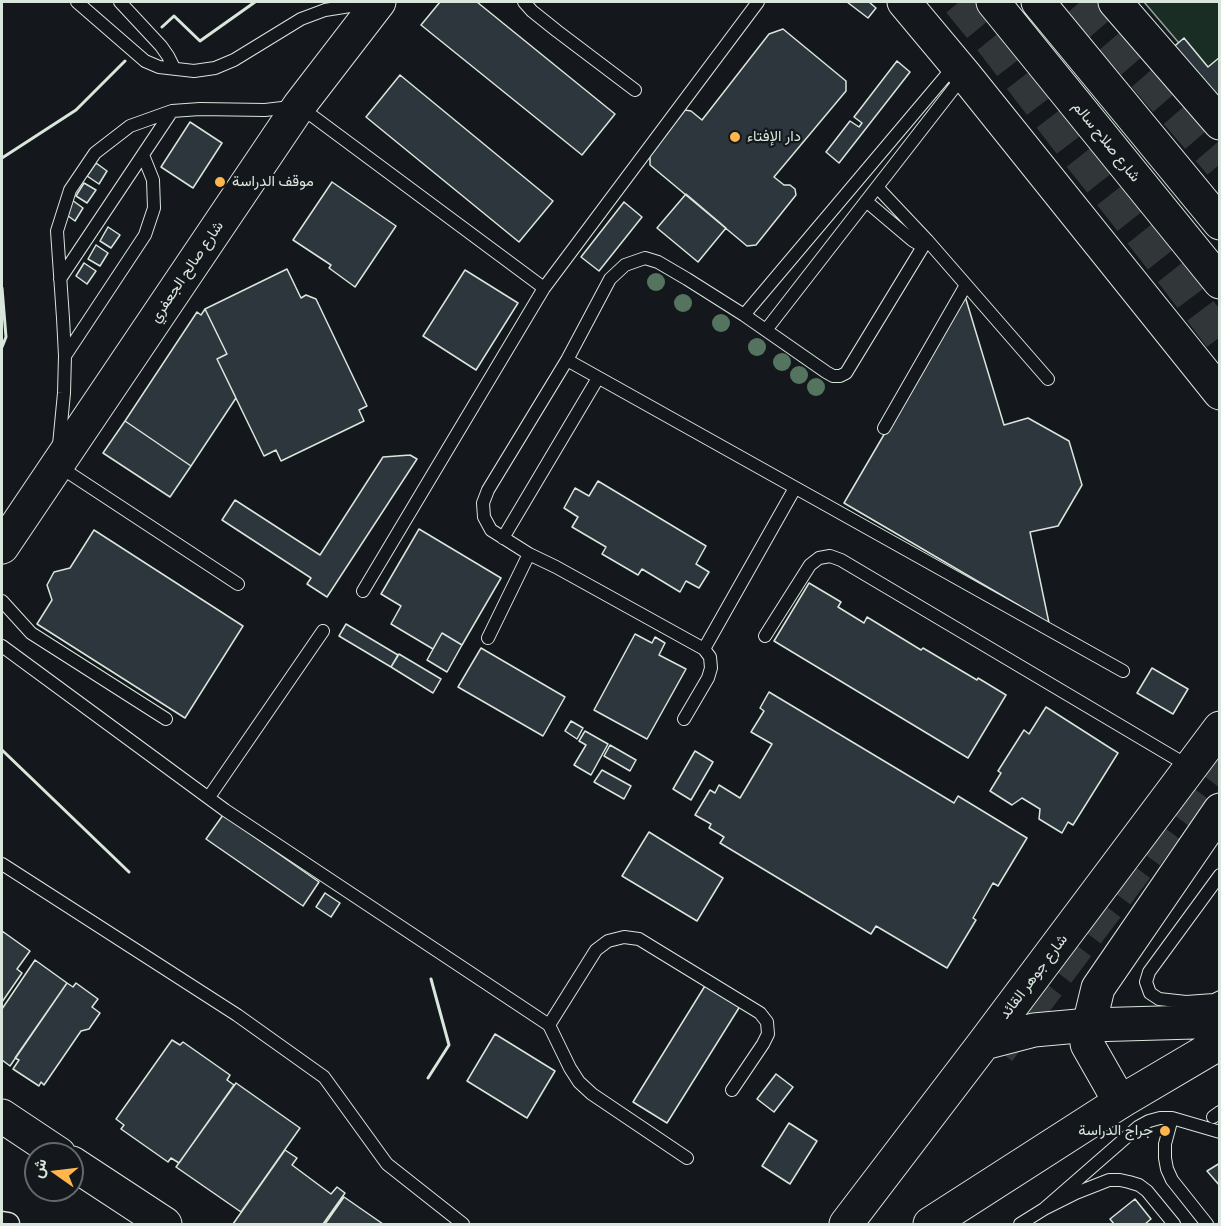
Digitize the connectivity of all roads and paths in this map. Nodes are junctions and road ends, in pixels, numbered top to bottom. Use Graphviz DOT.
graph roads {
  1 [pos="77,2"];
  2 [pos="121,2"];
  3 [pos="524,2"];
  4 [pos="758,2"];
  5 [pos="904,2"];
  6 [pos="993,2"];
  7 [pos="1038,2"];
  8 [pos="1115,2"];
  9 [pos="378,4"];
  10 [pos="174,68"];
  11 [pos="960,69"];
  12 [pos="635,90"];
  13 [pos="299,106"];
  14 [pos="172,111"];
  15 [pos="1220,123"];
  16 [pos="890,142"];
  17 [pos="904,153"];
  18 [pos="143,154"];
  19 [pos="877,187"];
  20 [pos="866,201"];
  21 [pos="1220,223"];
  22 [pos="927,240"];
  23 [pos="60,279"];
  24 [pos="1220,282"];
  25 [pos="966,285"];
  26 [pos="544,288"];
  27 [pos="744,315"];
  28 [pos="766,330"];
  29 [pos="65,356"];
  30 [pos="567,360"];
  31 [pos="598,378"];
  32 [pos="1048,379"];
  33 [pos="1220,393"];
  34 [pos="884,428"];
  35 [pos="56,465"];
  36 [pos="795,488"];
  37 [pos="503,538"];
  38 [pos="2,547"];
  39 [pos="529,554"];
  40 [pos="238,584"];
  41 [pos="363,591"];
  42 [pos="2,601"];
  43 [pos="323,631"];
  44 [pos="765,636"];
  45 [pos="488,638"];
  46 [pos="2,646"];
  47 [pos="704,649"];
  48 [pos="1123,671"];
  49 [pos="166,719"];
  50 [pos="684,719"];
  51 [pos="1220,728"];
  52 [pos="1191,767"];
  53 [pos="209,797"];
  54 [pos="1220,810"];
  55 [pos="2,864"];
  56 [pos="1220,875"];
  57 [pos="1220,997"];
  58 [pos="1220,1020"];
  59 [pos="549,1025"];
  60 [pos="1089,1025"];
  61 [pos="984,1043"];
  62 [pos="1220,1043"];
  63 [pos="732,1090"];
  64 [pos="1120,1102"];
  65 [pos="2,1116"];
  66 [pos="1172,1118"];
  67 [pos="1220,1132"];
  68 [pos="40,1142"];
  69 [pos="687,1158"];
  70 [pos="84,1171"];
  71 [pos="1044,1209"];
  72 [pos="2,1223"];
  73 [pos="8,1224"];
  74 [pos="165,1224"];
  75 [pos="463,1224"];
  76 [pos="846,1224"];
  77 [pos="930,1224"];
  78 [pos="1020,1224"];
  79 [pos="1174,1224"];
  80 [pos="1207,1224"];
  1 -- 10 [label="lane"];
  2 -- 10 [label="lane"];
  3 -- 12 [label="lane"];
  4 -- 26 [label="lane"];
  5 -- 11 [label="main road"];
  6 -- 24 [label="main road, شارع صلاح سالم"];
  7 -- 21 [label="main road"];
  8 -- 15 [label="main road"];
  9 -- 10 [label="lane"];
  9 -- 13 [label="main road, شارع صالح الجعفري"];
  11 -- 16 [label="lane"];
  11 -- 17 [label="lane"];
  11 -- 33 [label="main road"];
  13 -- 14 [label="lane"];
  13 -- 26 [label="lane"];
  13 -- 35 [label="main road, شارع صالح الجعفري"];
  14 -- 18 [label="lane"];
  14 -- 23 [label="lane"];
  16 -- 17 [label="lane"];
  16 -- 27 [label="lane"];
  17 -- 19 [label="lane"];
  18 -- 23 [label="lane"];
  18 -- 29 [label="lane"];
  19 -- 20 [label="lane"];
  19 -- 22 [label="lane"];
  20 -- 22 [label="lane"];
  20 -- 28 [label="lane"];
  22 -- 25 [label="lane"];
  22 -- 28 [label="lane"];
  23 -- 29 [label="lane"];
  25 -- 32 [label="lane"];
  25 -- 34 [label="lane"];
  26 -- 41 [label="lane"];
  27 -- 28 [label="lane"];
  27 -- 30 [label="lane"];
  29 -- 35 [label="lane"];
  30 -- 31 [label="lane"];
  30 -- 37 [label="lane"];
  31 -- 36 [label="lane"];
  31 -- 37 [label="lane"];
  35 -- 38 [label="main road, شارع صالح الجعفري"];
  35 -- 40 [label="lane"];
  36 -- 47 [label="lane"];
  36 -- 48 [label="lane"];
  37 -- 39 [label="lane"];
  39 -- 45 [label="lane"];
  39 -- 47 [label="lane"];
  42 -- 49 [label="lane"];
  43 -- 53 [label="lane"];
  44 -- 52 [label="lane"];
  46 -- 53 [label="lane"];
  47 -- 50 [label="lane"];
  51 -- 52 [label="main road, شارع جوهر القائد"];
  52 -- 61 [label="main road, شارع جوهر القائد"];
  53 -- 59 [label="lane"];
  54 -- 60 [label="main road"];
  55 -- 75 [label="lane"];
  56 -- 57 [label="lane"];
  58 -- 60 [label="main road"];
  59 -- 63 [label="lane"];
  59 -- 69 [label="lane"];
  60 -- 61 [label="main road"];
  60 -- 64 [label="main road"];
  61 -- 76 [label="main road, شارع جوهر القائد"];
  62 -- 64 [label="main road"];
  64 -- 77 [label="main road"];
  65 -- 68 [label="main road"];
  66 -- 67 [label="lane"];
  66 -- 71 [label="lane"];
  66 -- 80 [label="lane"];
  70 -- 74 [label="main road"];
  71 -- 78 [label="lane"];
  71 -- 79 [label="lane"];
  72 -- 73 [label="street"];
}
